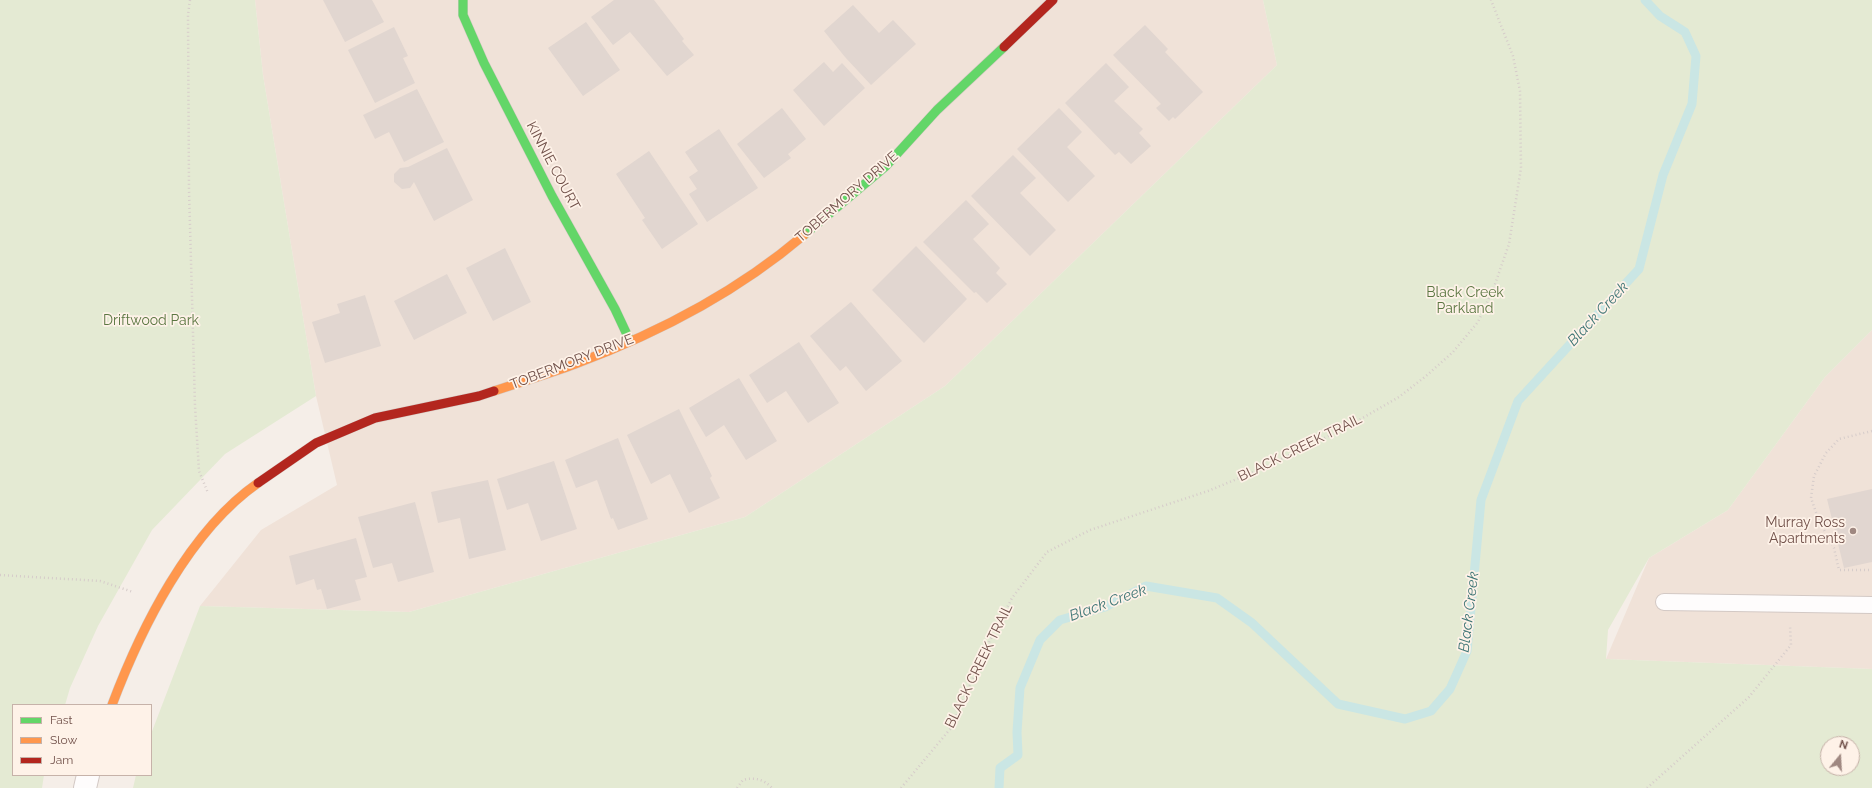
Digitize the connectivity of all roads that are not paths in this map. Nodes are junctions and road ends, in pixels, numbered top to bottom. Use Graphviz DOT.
graph roads {
  1 [pos="464,0"];
  2 [pos="1053,0"];
  3 [pos="630,341"];
  4 [pos="1664,602"];
  5 [pos="1872,605"];
  6 [pos="112,704"];
  7 [pos="88,776"];
  8 [pos="85,788"];
  1 -- 3 [label="street, KINNIE COURT"];
  2 -- 3 [label="street, TOBERMORY DRIVE"];
  3 -- 6 [label="street, TOBERMORY DRIVE"];
  4 -- 5 [label="lane"];
  7 -- 8 [label="street"];
}
